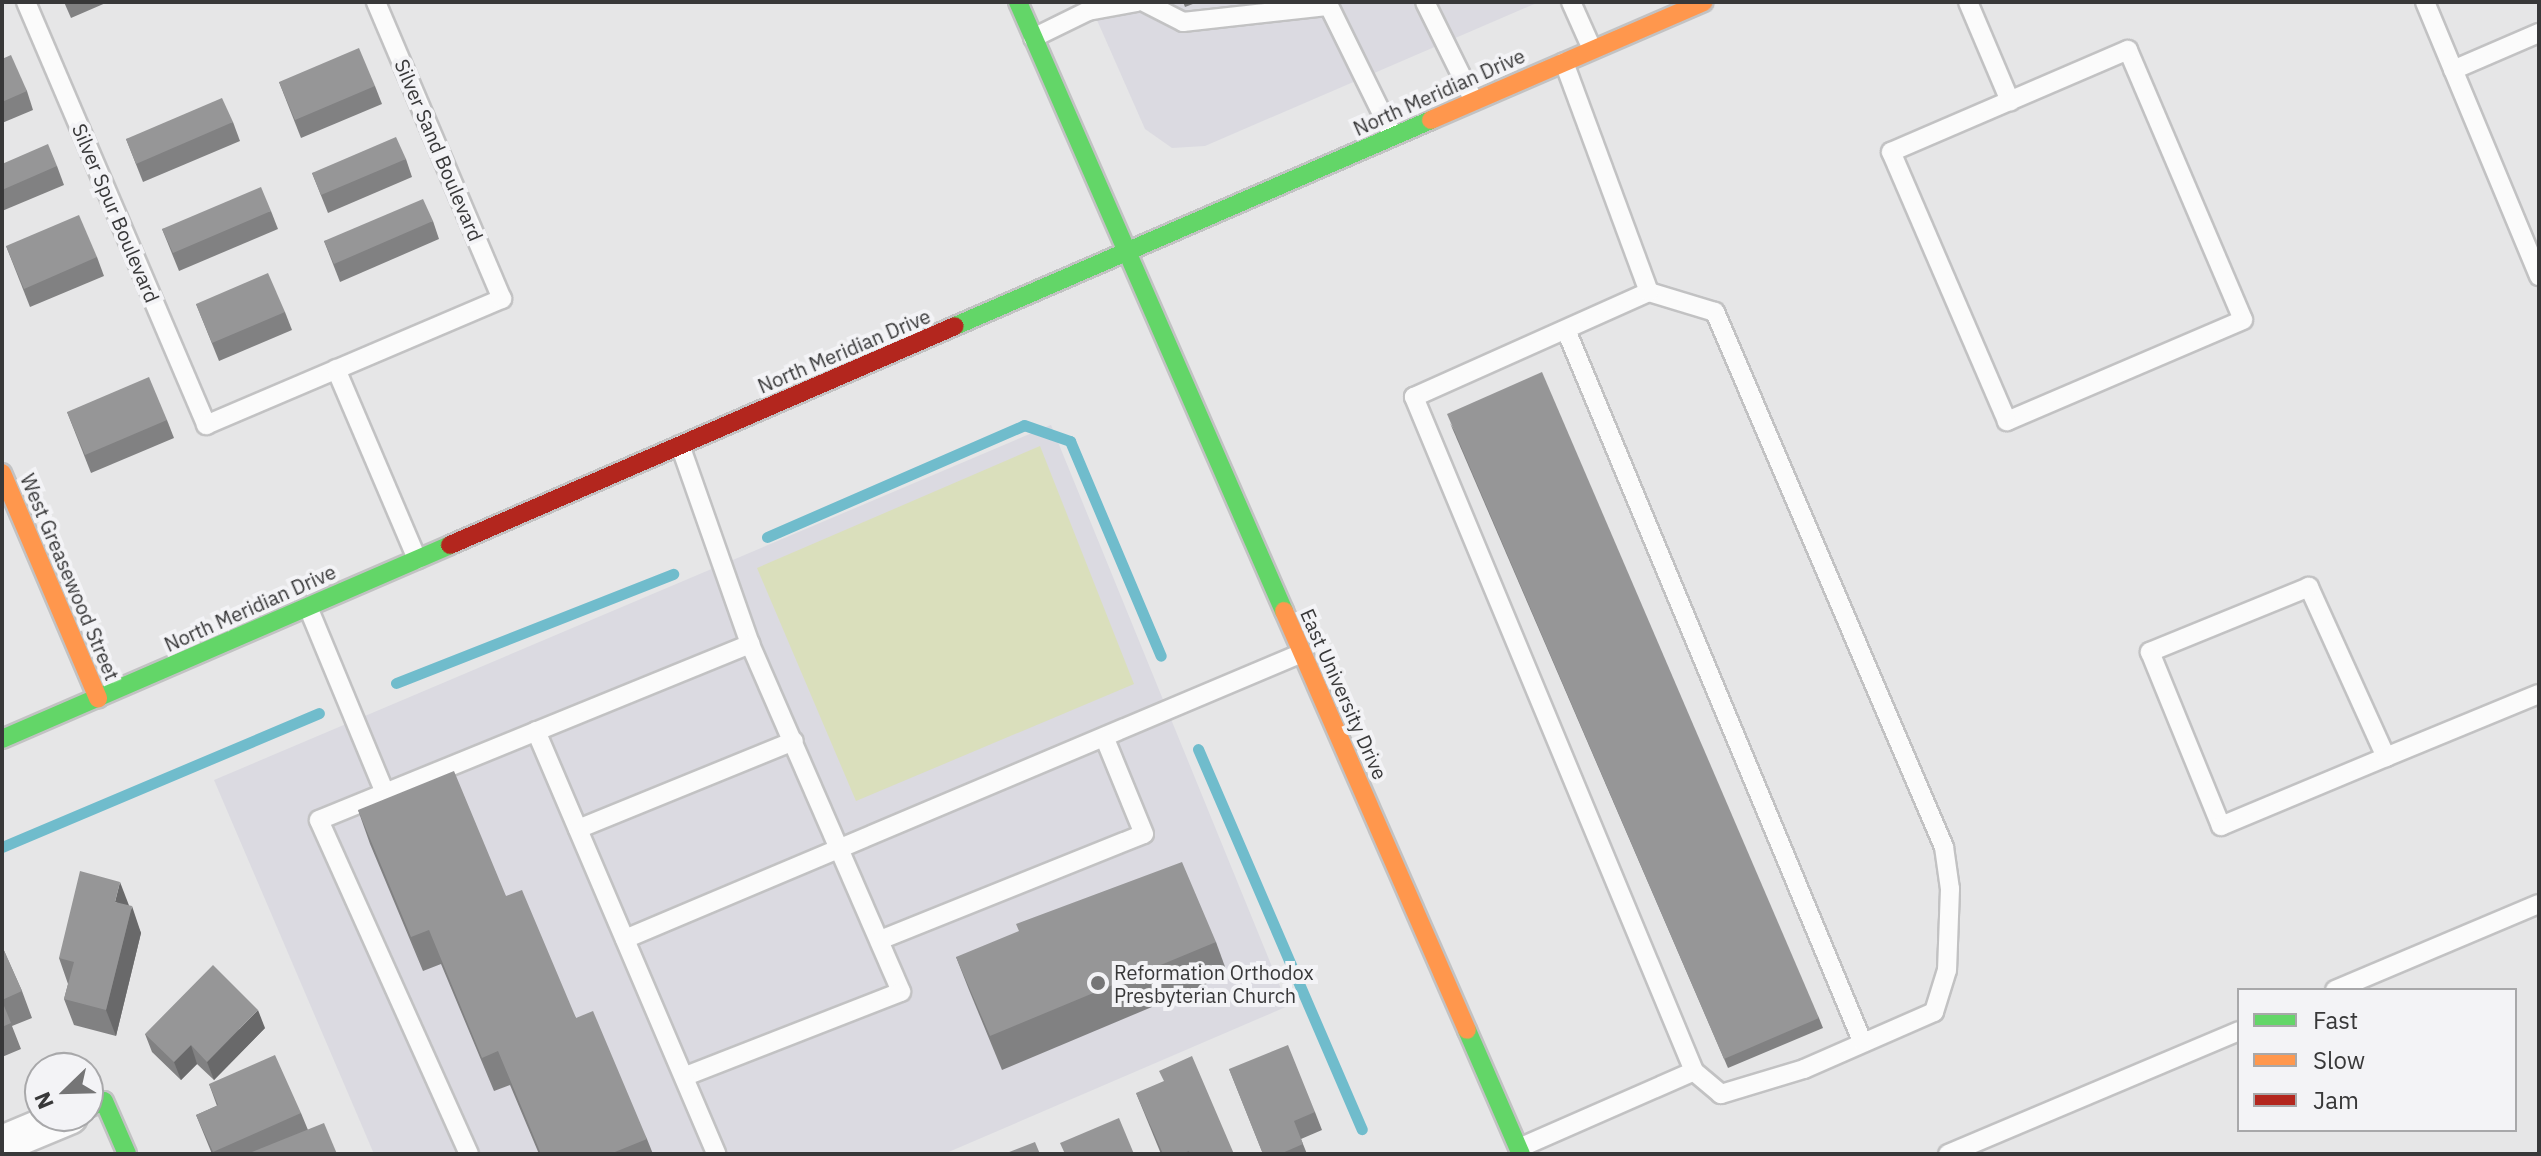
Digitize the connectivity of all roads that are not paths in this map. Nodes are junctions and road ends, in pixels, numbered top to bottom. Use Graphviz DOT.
graph roads {
  1 [pos="26,2"];
  2 [pos="376,2"];
  3 [pos="1018,2"];
  4 [pos="1137,2"];
  5 [pos="1144,2"];
  6 [pos="1425,2"];
  7 [pos="1571,2"];
  8 [pos="1704,2"];
  9 [pos="1968,2"];
  10 [pos="2425,2"];
  11 [pos="2539,33"];
  12 [pos="1033,38"];
  13 [pos="1592,49"];
  14 [pos="1564,62"];
  15 [pos="2453,70"];
  16 [pos="1474,101"];
  17 [pos="2010,101"];
  18 [pos="1393,136"];
  19 [pos="1128,252"];
  20 [pos="2539,276"];
  21 [pos="1649,292"];
  22 [pos="1566,330"];
  23 [pos="336,369"];
  24 [pos="680,445"];
  25 [pos="2,473"];
  26 [pos="417,559"];
  27 [pos="308,607"];
  28 [pos="750,644"];
  29 [pos="1302,653"];
  30 [pos="2539,694"];
  31 [pos="98,698"];
  32 [pos="536,731"];
  33 [pos="2,739"];
  34 [pos="1105,739"];
  35 [pos="794,741"];
  36 [pos="2386,757"];
  37 [pos="385,793"];
  38 [pos="578,829"];
  39 [pos="843,851"];
  40 [pos="2539,904"];
  41 [pos="625,939"];
  42 [pos="880,940"];
  43 [pos="2340,988"];
  44 [pos="2237,1032"];
  45 [pos="1863,1043"];
  46 [pos="1694,1071"];
  47 [pos="685,1076"];
  48 [pos="104,1117"];
  49 [pos="31,1132"];
  50 [pos="2,1144"];
  51 [pos="1515,1152"];
  52 [pos="127,1154"];
  53 [pos="469,1154"];
  54 [pos="716,1154"];
  55 [pos="1948,1154"];
  1 -- 23 [label="lane, Silver Spur Boulevard"];
  2 -- 23 [label="lane, Silver Sand Boulevard"];
  3 -- 12 [label="street, East University Drive"];
  4 -- 12 [label="lane"];
  5 -- 18 [label="lane"];
  6 -- 16 [label="lane"];
  7 -- 13 [label="lane"];
  8 -- 13 [label="street, North Meridian Drive"];
  9 -- 17 [label="lane"];
  10 -- 15 [label="lane"];
  11 -- 15 [label="lane"];
  12 -- 19 [label="street, East University Drive"];
  13 -- 14 [label="street, North Meridian Drive"];
  14 -- 16 [label="street, North Meridian Drive"];
  14 -- 21 [label="lane"];
  15 -- 20 [label="lane"];
  16 -- 18 [label="street, North Meridian Drive"];
  17 -- 17 [label="lane"];
  18 -- 19 [label="street, North Meridian Drive"];
  19 -- 24 [label="street, North Meridian Drive"];
  19 -- 29 [label="street, East University Drive"];
  21 -- 22 [label="lane"];
  21 -- 45 [label="lane"];
  22 -- 45 [label="lane"];
  22 -- 46 [label="lane"];
  23 -- 26 [label="lane"];
  24 -- 26 [label="street, North Meridian Drive"];
  24 -- 28 [label="lane"];
  25 -- 31 [label="street, West Greasewood Street"];
  26 -- 27 [label="street, North Meridian Drive"];
  27 -- 31 [label="street, North Meridian Drive"];
  27 -- 37 [label="lane"];
  28 -- 32 [label="lane"];
  28 -- 35 [label="lane"];
  29 -- 34 [label="lane"];
  29 -- 51 [label="street, East University Drive"];
  30 -- 36 [label="lane"];
  31 -- 33 [label="street, North Meridian Drive"];
  32 -- 37 [label="lane"];
  32 -- 38 [label="lane"];
  34 -- 39 [label="lane"];
  34 -- 42 [label="lane"];
  35 -- 38 [label="lane"];
  35 -- 39 [label="lane"];
  36 -- 36 [label="lane"];
  37 -- 53 [label="lane"];
  38 -- 41 [label="lane"];
  39 -- 41 [label="lane"];
  39 -- 42 [label="lane"];
  40 -- 43 [label="lane"];
  41 -- 47 [label="lane"];
  42 -- 47 [label="lane"];
  44 -- 55 [label="lane"];
  45 -- 46 [label="lane"];
  46 -- 51 [label="lane"];
  47 -- 54 [label="lane"];
  48 -- 52 [label="street"];
  49 -- 50 [label="street"];
}
